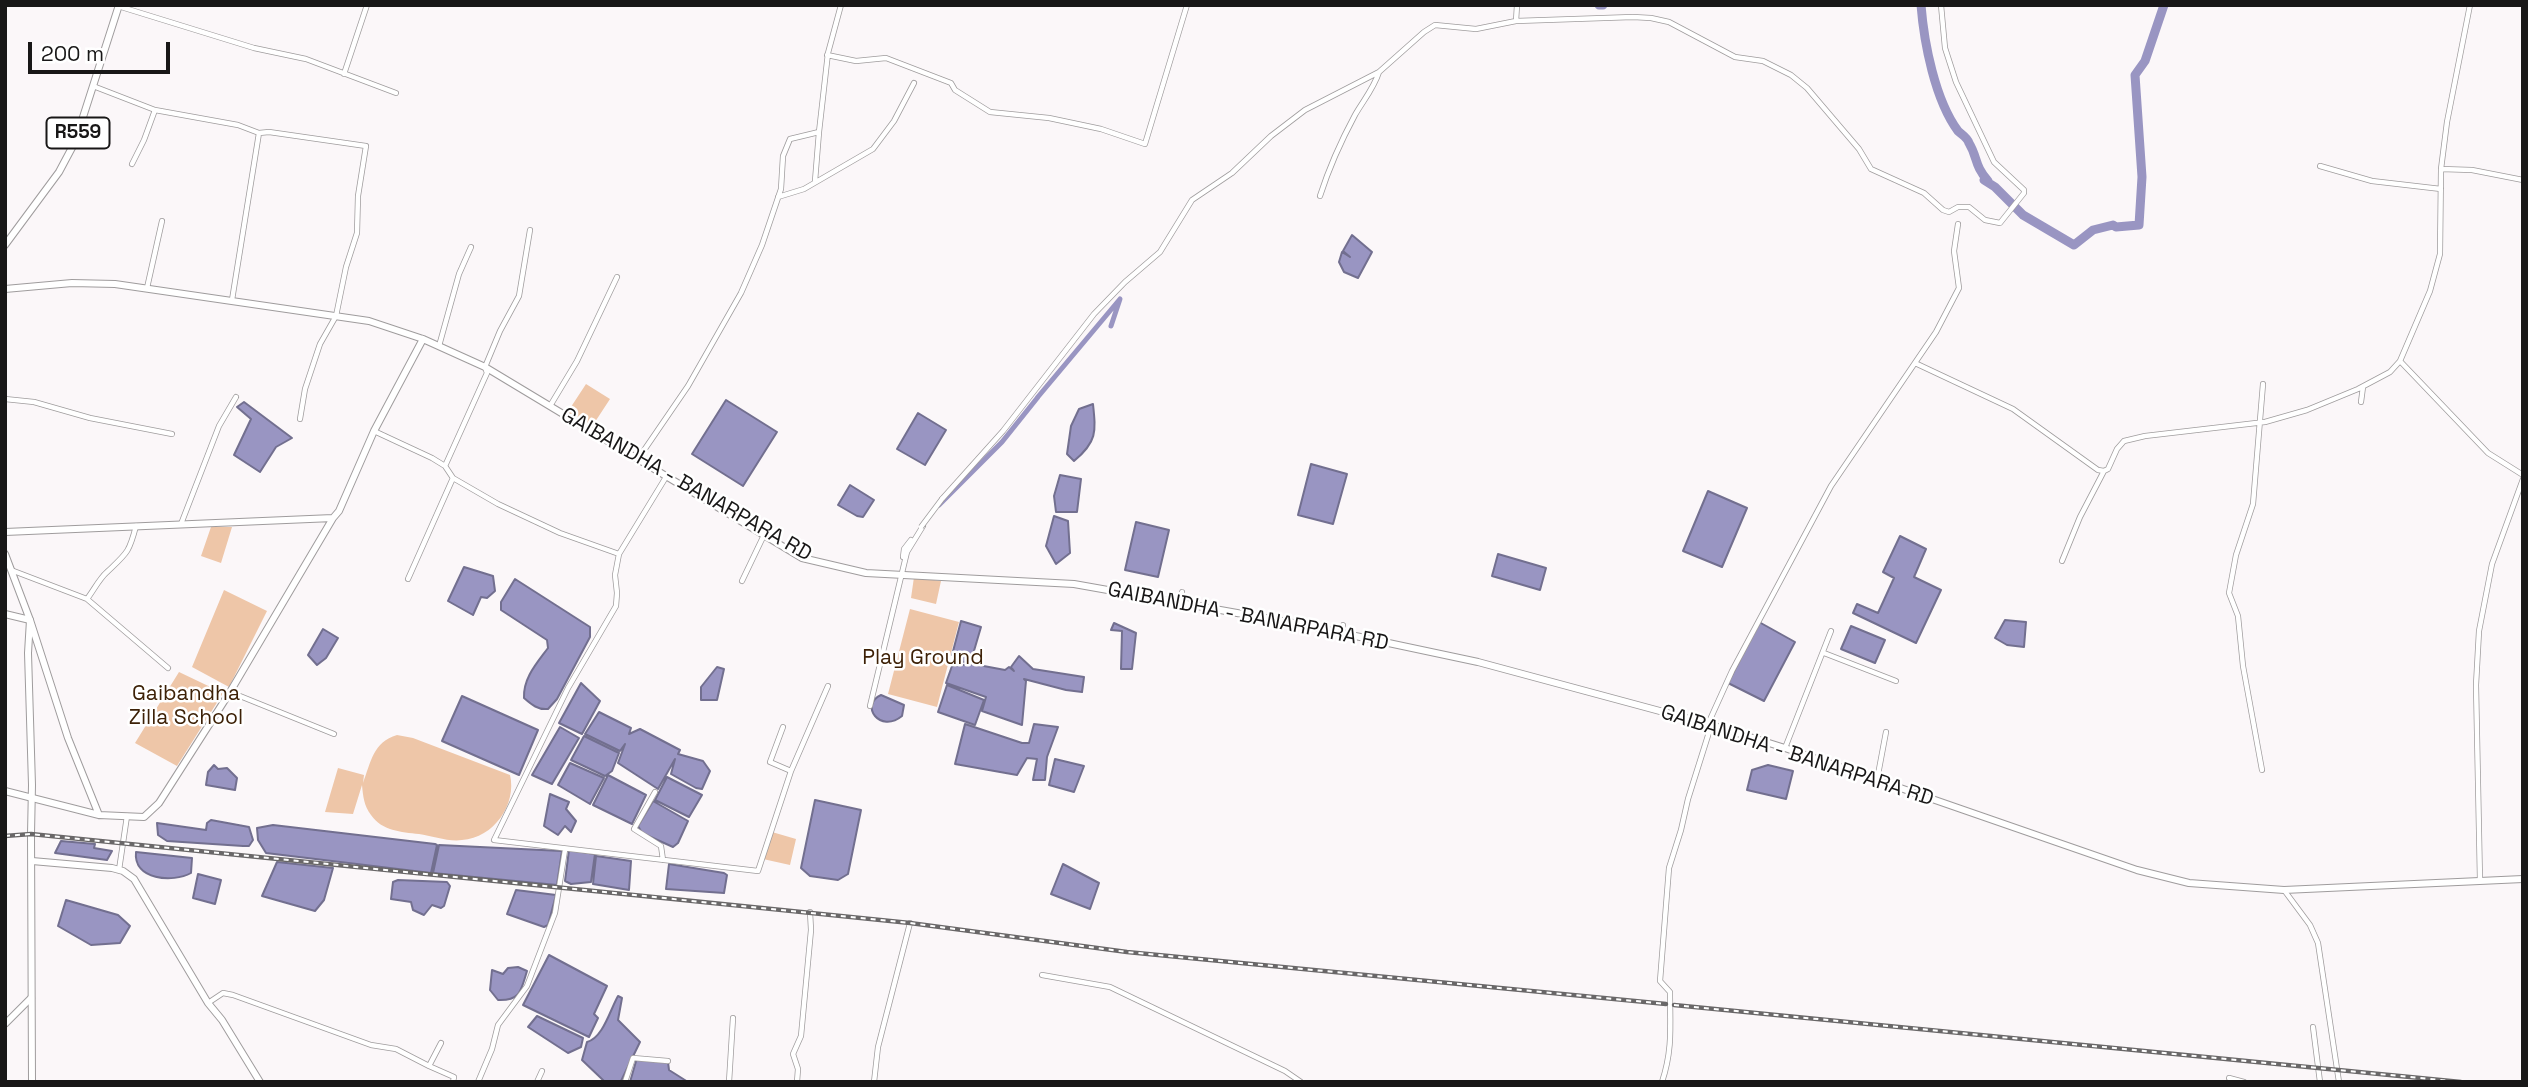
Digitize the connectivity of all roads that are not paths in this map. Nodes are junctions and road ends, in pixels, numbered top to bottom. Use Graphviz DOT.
graph roads {
  1 [pos="118,5"];
  2 [pos="368,5"];
  3 [pos="841,5"];
  4 [pos="1187,5"];
  5 [pos="1517,5"];
  6 [pos="1941,5"];
  7 [pos="2470,5"];
  8 [pos="1516,20"];
  9 [pos="827,55"];
  10 [pos="1379,72"];
  11 [pos="345,74"];
  12 [pos="914,83"];
  13 [pos="93,86"];
  14 [pos="396,93"];
  15 [pos="155,110"];
  16 [pos="819,132"];
  17 [pos="259,133"];
  18 [pos="132,164"];
  19 [pos="2320,166"];
  20 [pos="2441,169"];
  21 [pos="2523,180"];
  22 [pos="815,181"];
  23 [pos="2441,189"];
  24 [pos="1320,196"];
  25 [pos="778,197"];
  26 [pos="162,221"];
  27 [pos="1958,224"];
  28 [pos="530,230"];
  29 [pos="5,245"];
  30 [pos="471,247"];
  31 [pos="617,277"];
  32 [pos="5,289"];
  33 [pos="147,289"];
  34 [pos="232,300"];
  35 [pos="336,316"];
  36 [pos="423,339"];
  37 [pos="439,346"];
  38 [pos="2400,361"];
  39 [pos="1915,363"];
  40 [pos="485,367"];
  41 [pos="2263,384"];
  42 [pos="2363,387"];
  43 [pos="236,397"];
  44 [pos="5,399"];
  45 [pos="2361,402"];
  46 [pos="550,406"];
  47 [pos="300,419"];
  48 [pos="2259,423"];
  49 [pos="374,431"];
  50 [pos="172,434"];
  51 [pos="638,460"];
  52 [pos="445,466"];
  53 [pos="2104,471"];
  54 [pos="666,477"];
  55 [pos="2523,477"];
  56 [pos="453,478"];
  57 [pos="931,513"];
  58 [pos="333,517"];
  59 [pos="181,524"];
  60 [pos="136,526"];
  61 [pos="5,531"];
  62 [pos="764,535"];
  63 [pos="5,554"];
  64 [pos="619,554"];
  65 [pos="2062,561"];
  66 [pos="11,570"];
  67 [pos="902,575"];
  68 [pos="408,579"];
  69 [pos="742,581"];
  70 [pos="1182,592"];
  71 [pos="88,599"];
  72 [pos="1179,602"];
  73 [pos="5,614"];
  74 [pos="30,620"];
  75 [pos="1831,631"];
  76 [pos="1825,653"];
  77 [pos="168,668"];
  78 [pos="1896,681"];
  79 [pos="828,686"];
  80 [pos="230,692"];
  81 [pos="870,706"];
  82 [pos="1710,725"];
  83 [pos="783,727"];
  84 [pos="1886,732"];
  85 [pos="334,734"];
  86 [pos="1785,748"];
  87 [pos="2262,769"];
  88 [pos="791,771"];
  89 [pos="1877,780"];
  90 [pos="5,791"];
  91 [pos="655,792"];
  92 [pos="32,799"];
  93 [pos="99,814"];
  94 [pos="127,817"];
  95 [pos="565,850"];
  96 [pos="663,860"];
  97 [pos="32,861"];
  98 [pos="119,870"];
  99 [pos="2523,879"];
  100 [pos="2480,881"];
  101 [pos="2284,890"];
  102 [pos="810,912"];
  103 [pos="911,923"];
  104 [pos="1042,975"];
  105 [pos="32,998"];
  106 [pos="208,1003"];
  107 [pos="733,1018"];
  108 [pos="5,1024"];
  109 [pos="2313,1027"];
  110 [pos="441,1043"];
  111 [pos="668,1061"];
  112 [pos="429,1066"];
  113 [pos="542,1071"];
  114 [pos="2229,1078"];
  115 [pos="32,1082"];
  116 [pos="260,1082"];
  117 [pos="453,1082"];
  118 [pos="478,1082"];
  119 [pos="537,1082"];
  120 [pos="625,1082"];
  121 [pos="729,1082"];
  122 [pos="797,1082"];
  123 [pos="874,1082"];
  124 [pos="1301,1082"];
  125 [pos="1662,1082"];
  126 [pos="2244,1082"];
  127 [pos="2320,1082"];
  128 [pos="2339,1082"];
  1 -- 11 [label="street"];
  1 -- 13 [label="main road, R559"];
  2 -- 11 [label="street"];
  3 -- 9 [label="street"];
  4 -- 9 [label="street"];
  5 -- 8 [label="street"];
  6 -- 8 [label="street"];
  7 -- 20 [label="street"];
  8 -- 10 [label="street"];
  9 -- 16 [label="street"];
  10 -- 24 [label="street"];
  10 -- 67 [label="street, bridge"];
  11 -- 14 [label="street"];
  12 -- 22 [label="street"];
  13 -- 15 [label="street"];
  13 -- 29 [label="main road, R559"];
  15 -- 17 [label="street"];
  15 -- 18 [label="street"];
  16 -- 22 [label="street"];
  16 -- 25 [label="street"];
  17 -- 34 [label="street"];
  17 -- 35 [label="street"];
  19 -- 23 [label="street"];
  20 -- 21 [label="street"];
  20 -- 23 [label="street"];
  22 -- 25 [label="street"];
  23 -- 38 [label="street"];
  25 -- 51 [label="street"];
  26 -- 33 [label="street"];
  27 -- 39 [label="street"];
  28 -- 40 [label="street"];
  30 -- 37 [label="street"];
  31 -- 46 [label="street"];
  32 -- 33 [label="main road, GAIBANDHA - BANARPARA RD"];
  33 -- 34 [label="main road, GAIBANDHA - BANARPARA RD"];
  34 -- 35 [label="main road, GAIBANDHA - BANARPARA RD"];
  35 -- 36 [label="main road, GAIBANDHA - BANARPARA RD"];
  35 -- 47 [label="street"];
  36 -- 37 [label="main road, GAIBANDHA - BANARPARA RD"];
  36 -- 49 [label="main road"];
  37 -- 40 [label="main road, GAIBANDHA - BANARPARA RD"];
  38 -- 42 [label="street"];
  38 -- 55 [label="street"];
  39 -- 53 [label="street"];
  39 -- 82 [label="street"];
  40 -- 46 [label="main road, GAIBANDHA - BANARPARA RD"];
  40 -- 52 [label="street"];
  41 -- 48 [label="street"];
  42 -- 45 [label="street"];
  42 -- 48 [label="street"];
  43 -- 59 [label="street"];
  44 -- 50 [label="street"];
  46 -- 51 [label="main road, GAIBANDHA - BANARPARA RD"];
  48 -- 53 [label="street"];
  48 -- 87 [label="street"];
  49 -- 52 [label="street"];
  49 -- 58 [label="main road"];
  51 -- 54 [label="main road, GAIBANDHA - BANARPARA RD"];
  52 -- 56 [label="street"];
  53 -- 65 [label="street"];
  54 -- 62 [label="main road, GAIBANDHA - BANARPARA RD"];
  54 -- 64 [label="street"];
  55 -- 100 [label="street"];
  56 -- 64 [label="street"];
  56 -- 68 [label="street"];
  57 -- 67 [label="street"];
  58 -- 59 [label="main road"];
  58 -- 80 [label="main road"];
  59 -- 60 [label="main road"];
  60 -- 61 [label="main road"];
  60 -- 71 [label="street"];
  62 -- 67 [label="main road, GAIBANDHA - BANARPARA RD"];
  62 -- 69 [label="street"];
  63 -- 66 [label="main road"];
  64 -- 95 [label="street"];
  66 -- 71 [label="street"];
  66 -- 74 [label="main road"];
  67 -- 72 [label="main road, GAIBANDHA - BANARPARA RD"];
  67 -- 81 [label="street"];
  70 -- 72 [label="street"];
  71 -- 77 [label="street"];
  72 -- 82 [label="main road, GAIBANDHA - BANARPARA RD"];
  73 -- 74 [label="main road"];
  74 -- 92 [label="main road"];
  74 -- 93 [label="main road"];
  75 -- 76 [label="street"];
  76 -- 78 [label="street"];
  76 -- 86 [label="street"];
  79 -- 88 [label="street"];
  80 -- 85 [label="street"];
  80 -- 94 [label="main road"];
  82 -- 86 [label="main road, GAIBANDHA - BANARPARA RD"];
  82 -- 125 [label="street"];
  83 -- 88 [label="street"];
  84 -- 89 [label="street"];
  86 -- 89 [label="main road, GAIBANDHA - BANARPARA RD"];
  88 -- 96 [label="street"];
  89 -- 101 [label="main road, GAIBANDHA - BANARPARA RD"];
  90 -- 92 [label="main road"];
  91 -- 96 [label="street"];
  92 -- 93 [label="main road"];
  92 -- 97 [label="main road"];
  93 -- 94 [label="main road"];
  94 -- 98 [label="street"];
  95 -- 96 [label="street"];
  95 -- 118 [label="street"];
  97 -- 98 [label="main road"];
  97 -- 105 [label="main road"];
  98 -- 106 [label="main road"];
  99 -- 100 [label="main road, GAIBANDHA - BANARPARA RD"];
  100 -- 101 [label="main road, GAIBANDHA - BANARPARA RD"];
  101 -- 128 [label="street"];
  102 -- 122 [label="street"];
  103 -- 123 [label="street"];
  104 -- 124 [label="street"];
  105 -- 108 [label="main road"];
  105 -- 115 [label="main road"];
  106 -- 112 [label="street"];
  106 -- 116 [label="main road"];
  107 -- 121 [label="street"];
  109 -- 127 [label="street"];
  110 -- 112 [label="street"];
  111 -- 120 [label="street"];
  112 -- 117 [label="street"];
  113 -- 119 [label="street"];
  114 -- 126 [label="street"];
}
